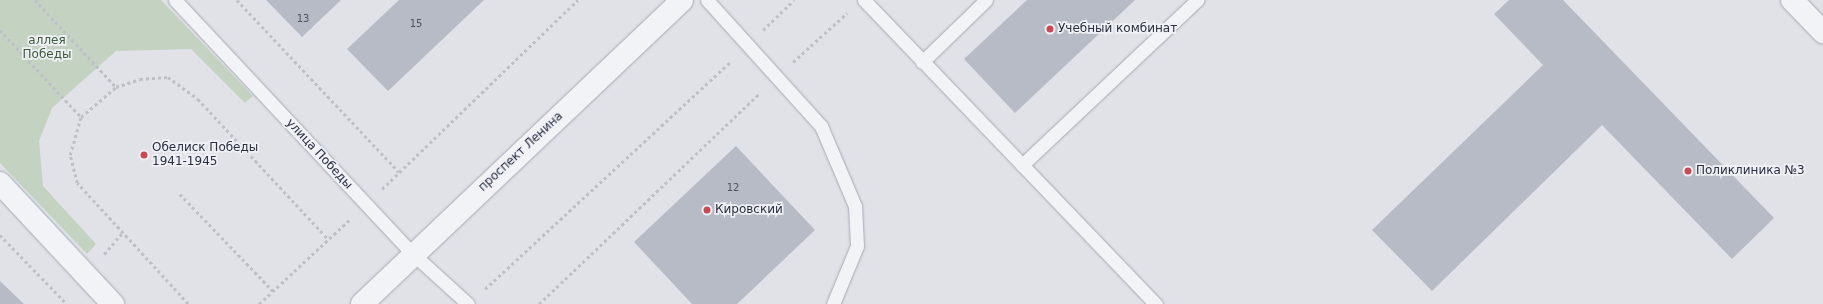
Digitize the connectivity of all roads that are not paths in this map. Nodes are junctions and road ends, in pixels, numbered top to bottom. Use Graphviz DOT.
graph roads {
  1 [pos="175,0"];
  2 [pos="682,0"];
  3 [pos="707,0"];
  4 [pos="864,0"];
  5 [pos="986,0"];
  6 [pos="1197,0"];
  7 [pos="1792,0"];
  8 [pos="1823,32"];
  9 [pos="922,62"];
  10 [pos="1022,165"];
  11 [pos="0,183"];
  12 [pos="413,254"];
  13 [pos="113,304"];
  14 [pos="362,304"];
  15 [pos="468,304"];
  16 [pos="833,304"];
  17 [pos="1156,304"];
  1 -- 12 [label="lane, улица Победы"];
  2 -- 12 [label="street, проспект Ленина"];
  3 -- 16 [label="lane"];
  4 -- 9 [label="lane"];
  5 -- 9 [label="lane"];
  6 -- 10 [label="lane"];
  7 -- 8 [label="street"];
  9 -- 10 [label="lane"];
  10 -- 17 [label="lane"];
  11 -- 13 [label="street"];
  12 -- 14 [label="street, проспект Ленина"];
  12 -- 15 [label="lane, улица Победы"];
}
